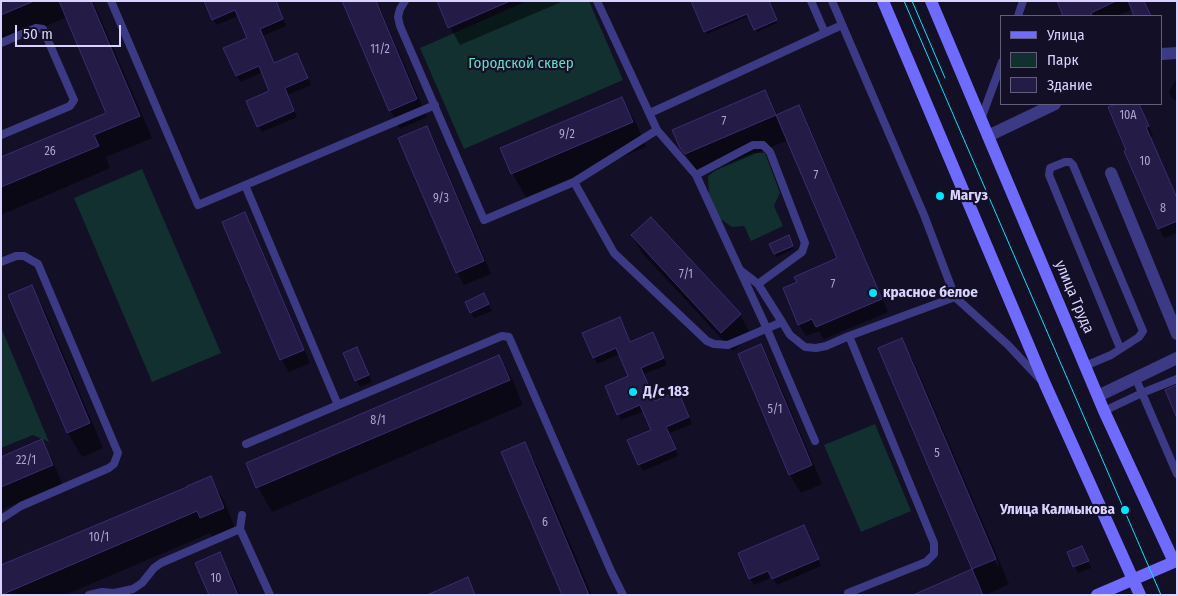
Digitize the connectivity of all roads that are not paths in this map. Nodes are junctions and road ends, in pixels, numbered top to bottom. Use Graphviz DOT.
graph roads {
  1 [pos="111,1"];
  2 [pos="405,1"];
  3 [pos="597,1"];
  4 [pos="811,1"];
  5 [pos="832,1"];
  6 [pos="883,1"];
  7 [pos="931,1"];
  8 [pos="1024,1"];
  9 [pos="1018,15"];
  10 [pos="842,25"];
  11 [pos="825,33"];
  12 [pos="1,44"];
  13 [pos="1177,53"];
  14 [pos="1163,54"];
  15 [pos="1000,68"];
  16 [pos="435,105"];
  17 [pos="1053,105"];
  18 [pos="650,113"];
  19 [pos="981,120"];
  20 [pos="657,130"];
  21 [pos="1,135"];
  22 [pos="988,136"];
  23 [pos="1111,173"];
  24 [pos="696,174"];
  25 [pos="574,182"];
  26 [pos="245,185"];
  27 [pos="1,262"];
  28 [pos="739,269"];
  29 [pos="758,284"];
  30 [pos="955,297"];
  31 [pos="782,322"];
  32 [pos="767,329"];
  33 [pos="1177,334"];
  34 [pos="849,336"];
  35 [pos="1120,348"];
  36 [pos="1177,358"];
  37 [pos="1085,366"];
  38 [pos="1135,377"];
  39 [pos="1177,379"];
  40 [pos="1044,384"];
  41 [pos="1142,393"];
  42 [pos="1098,396"];
  43 [pos="338,405"];
  44 [pos="1104,412"];
  45 [pos="815,442"];
  46 [pos="246,444"];
  47 [pos="1177,474"];
  48 [pos="242,515"];
  49 [pos="1,519"];
  50 [pos="240,529"];
  51 [pos="1176,564"];
  52 [pos="1134,579"];
  53 [pos="847,594"];
  54 [pos="89,595"];
  55 [pos="270,595"];
  56 [pos="623,595"];
  57 [pos="1097,595"];
  58 [pos="1140,595"];
  1 -- 26 [label="lane"];
  2 -- 16 [label="lane"];
  3 -- 18 [label="lane"];
  4 -- 11 [label="lane"];
  5 -- 10 [label="lane"];
  6 -- 40 [label="main road"];
  7 -- 19 [label="main road, улица Труда"];
  8 -- 9 [label="lane"];
  10 -- 11 [label="lane"];
  10 -- 30 [label="lane"];
  11 -- 18 [label="lane"];
  12 -- 21 [label="lane"];
  13 -- 14 [label="street"];
  15 -- 19 [label="lane"];
  16 -- 25 [label="lane"];
  16 -- 26 [label="lane"];
  17 -- 22 [label="street"];
  18 -- 20 [label="lane"];
  19 -- 22 [label="main road, улица Труда"];
  20 -- 24 [label="lane"];
  20 -- 25 [label="lane"];
  22 -- 37 [label="main road, улица Труда"];
  23 -- 33 [label="street"];
  24 -- 28 [label="lane"];
  24 -- 29 [label="lane"];
  25 -- 32 [label="lane"];
  26 -- 43 [label="lane"];
  27 -- 49 [label="lane"];
  28 -- 29 [label="lane"];
  28 -- 32 [label="lane"];
  29 -- 31 [label="lane"];
  30 -- 34 [label="lane"];
  30 -- 40 [label="lane"];
  31 -- 32 [label="lane"];
  31 -- 34 [label="lane"];
  32 -- 45 [label="lane"];
  34 -- 53 [label="lane"];
  35 -- 35 [label="lane"];
  35 -- 37 [label="lane"];
  36 -- 38 [label="street"];
  37 -- 42 [label="main road, улица Труда"];
  38 -- 41 [label="lane"];
  38 -- 42 [label="street"];
  39 -- 41 [label="lane"];
  40 -- 52 [label="main road"];
  41 -- 44 [label="lane"];
  41 -- 47 [label="lane"];
  42 -- 44 [label="main road, улица Труда"];
  43 -- 46 [label="lane"];
  43 -- 56 [label="lane"];
  44 -- 51 [label="main road, улица Труда"];
  48 -- 50 [label="lane"];
  50 -- 54 [label="lane"];
  50 -- 55 [label="lane"];
  51 -- 52 [label="main road, улица Труда"];
  52 -- 57 [label="main road"];
  52 -- 58 [label="main road"];
}
